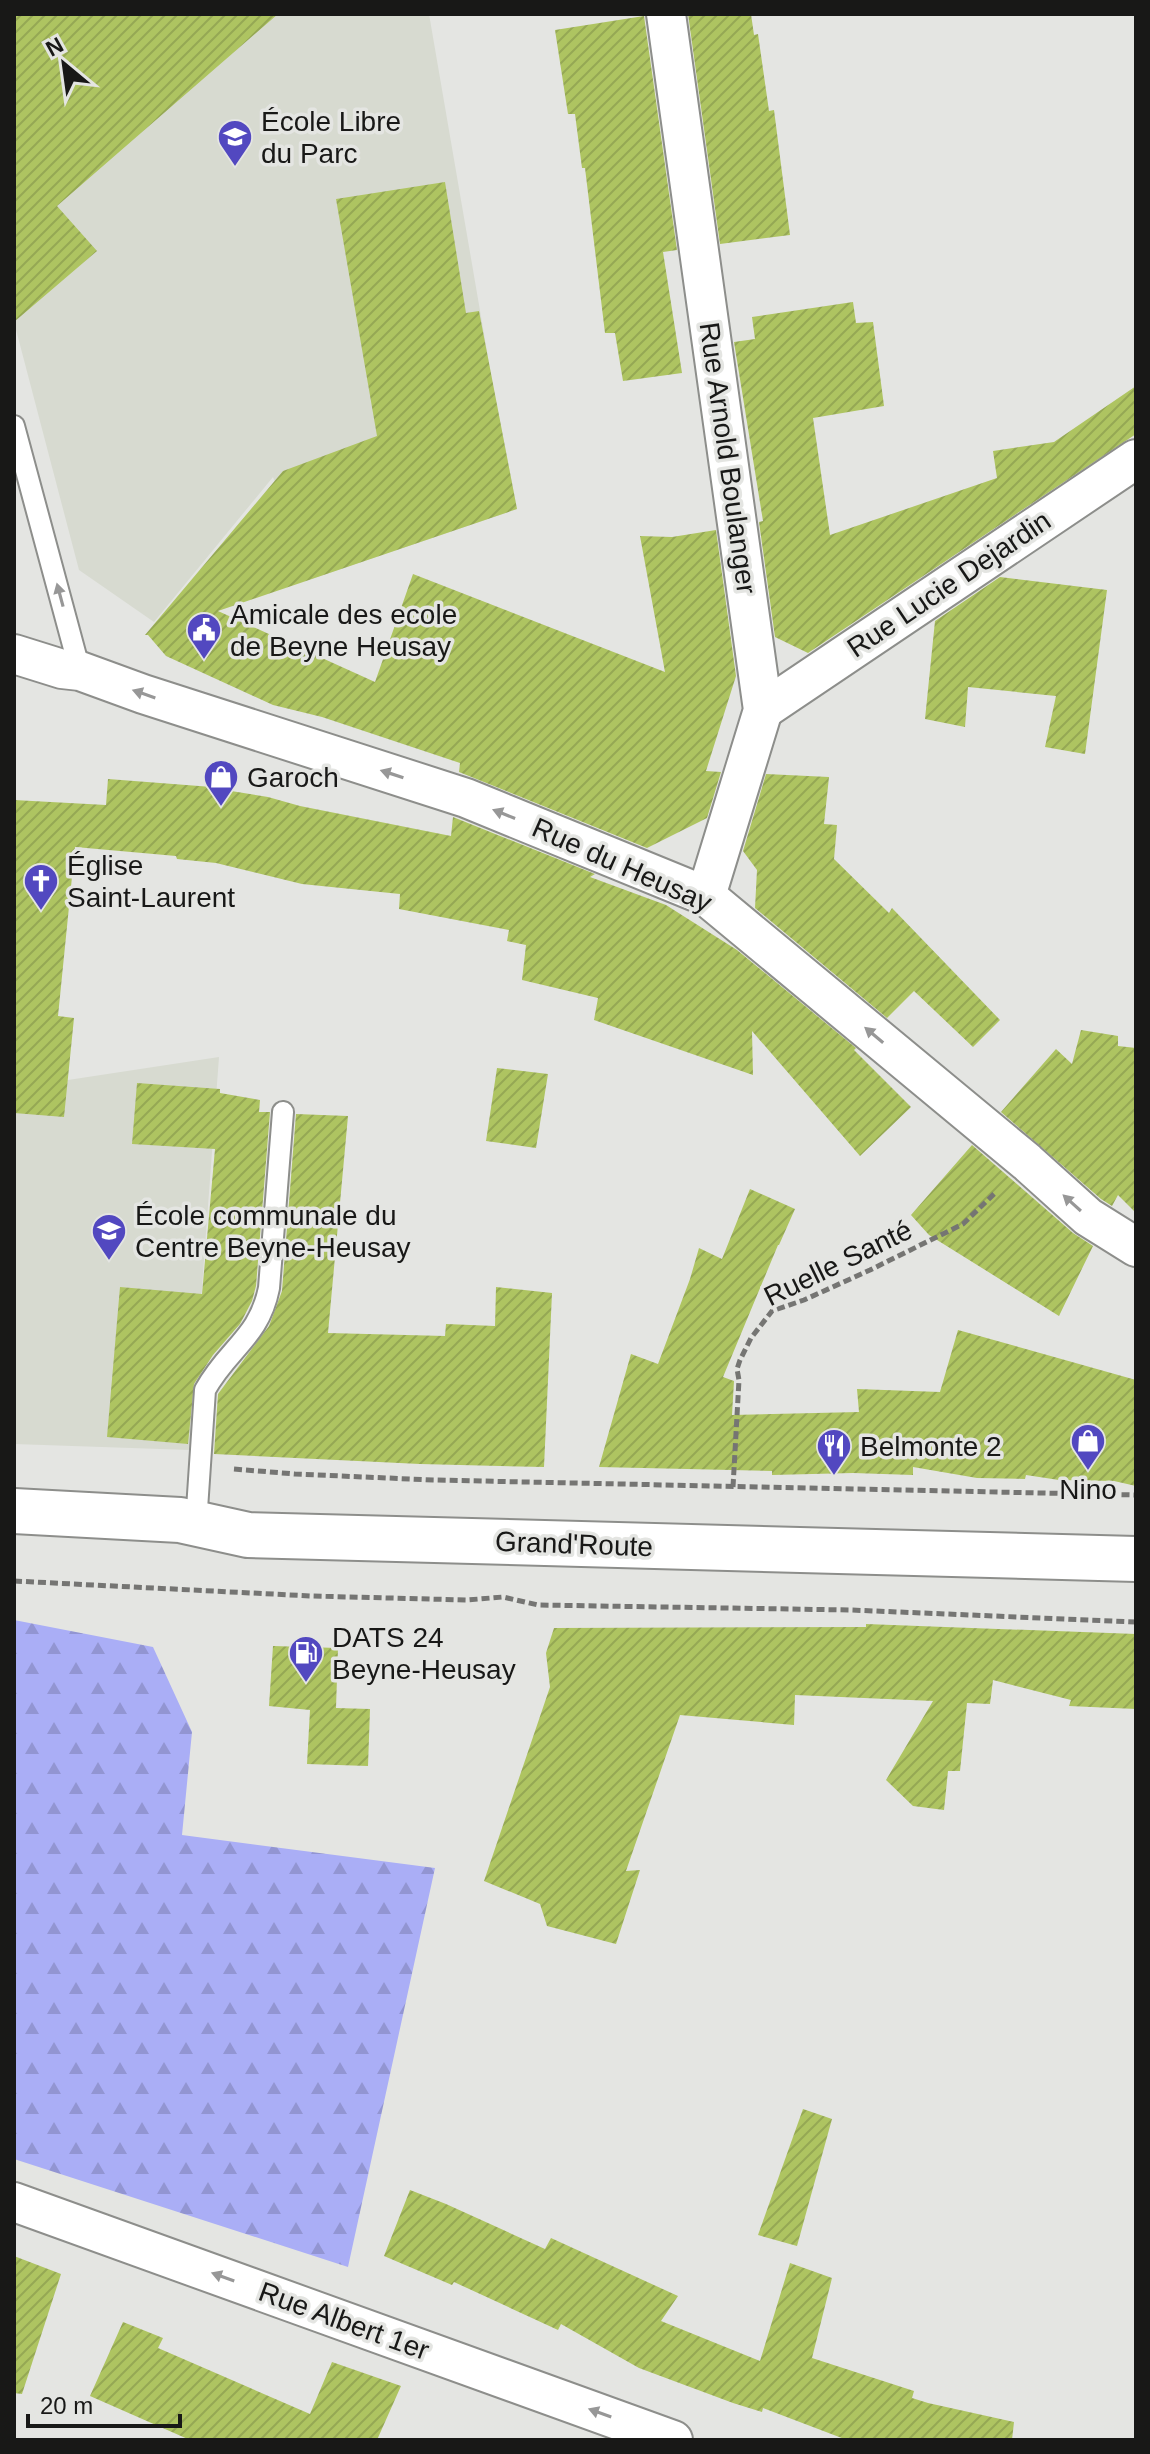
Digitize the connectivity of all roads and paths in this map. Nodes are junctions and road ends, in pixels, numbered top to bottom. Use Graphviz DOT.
graph roads {
  1 [pos="666,14"];
  2 [pos="14,426"];
  3 [pos="1136,459"];
  4 [pos="14,654"];
  5 [pos="80,671"];
  6 [pos="763,710"];
  7 [pos="706,896"];
  8 [pos="283,1112"];
  9 [pos="1027,1162"];
  10 [pos="1136,1247"];
  11 [pos="199,1467"];
  12 [pos="733,1487"];
  13 [pos="1136,1495"];
  14 [pos="14,1511"];
  15 [pos="196,1524"];
  16 [pos="1136,1559"];
  17 [pos="14,1581"];
  18 [pos="1136,1622"];
  19 [pos="14,2202"];
  20 [pos="673,2440"];
  1 -- 6 [label="street, Rue Arnold Boulanger"];
  5 -- 2 [label="lane, one-way"];
  3 -- 6 [label="street, Rue Lucie Dejardin"];
  4 -- 5 [label="street, Rue du Heusay"];
  7 -- 5 [label="street, Rue du Heusay, one-way"];
  6 -- 7 [label="street, Rue Arnold Boulanger"];
  9 -- 7 [label="street, Rue du Heusay, one-way"];
  8 -- 11 [label="lane"];
  10 -- 9 [label="street, Rue du Heusay, one-way"];
  9 -- 12 [label="path, Ruelle Santé"];
  11 -- 12 [label="path"];
  11 -- 15 [label="lane"];
  12 -- 13 [label="path"];
  14 -- 15 [label="main road, Grand'Route"];
  15 -- 16 [label="main road, Grand'Route"];
  17 -- 18 [label="path"];
  20 -- 19 [label="street, Rue Albert 1er, one-way"];
}
